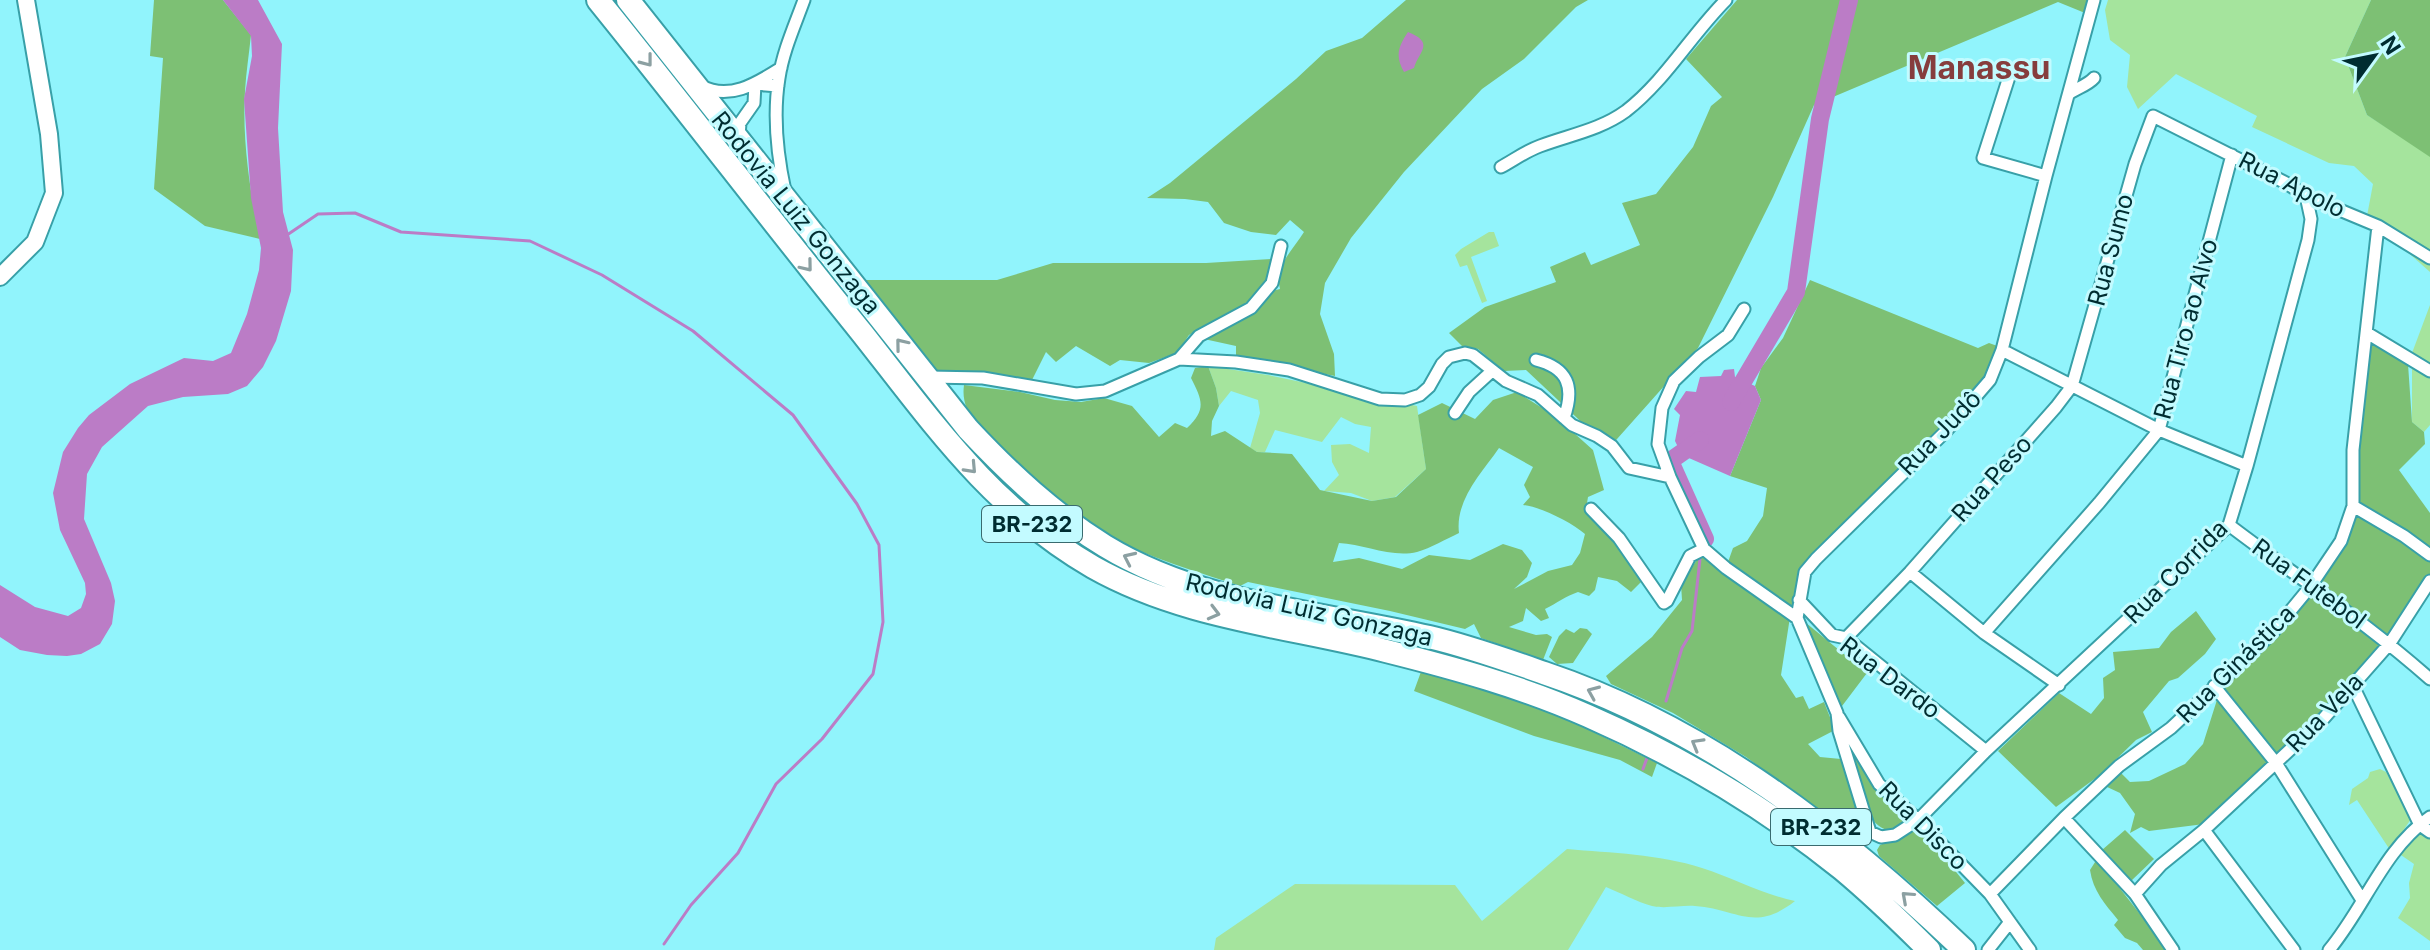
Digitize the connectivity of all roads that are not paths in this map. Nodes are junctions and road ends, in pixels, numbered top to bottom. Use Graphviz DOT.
graph roads {
  1 [pos="26,0"];
  2 [pos="598,0"];
  3 [pos="628,0"];
  4 [pos="804,0"];
  5 [pos="1726,0"];
  6 [pos="2094,0"];
  7 [pos="781,68"];
  8 [pos="2009,77"];
  9 [pos="2094,78"];
  10 [pos="692,81"];
  11 [pos="755,84"];
  12 [pos="778,86"];
  13 [pos="2069,94"];
  14 [pos="2153,116"];
  15 [pos="739,141"];
  16 [pos="2232,155"];
  17 [pos="1501,167"];
  18 [pos="2046,176"];
  19 [pos="2306,196"];
  20 [pos="786,199"];
  21 [pos="2378,226"];
  22 [pos="1281,246"];
  23 [pos="2430,258"];
  24 [pos="0,277"];
  25 [pos="1744,309"];
  26 [pos="2367,333"];
  27 [pos="2002,350"];
  28 [pos="1179,359"];
  29 [pos="1536,360"];
  30 [pos="1492,371"];
  31 [pos="2430,371"];
  32 [pos="928,377"];
  33 [pos="2072,386"];
  34 [pos="1455,413"];
  35 [pos="1564,418"];
  36 [pos="2159,430"];
  37 [pos="2247,466"];
  38 [pos="1670,477"];
  39 [pos="2353,506"];
  40 [pos="1591,509"];
  41 [pos="2229,525"];
  42 [pos="1704,549"];
  43 [pos="2430,555"];
  44 [pos="1910,572"];
  45 [pos="2430,581"];
  46 [pos="2310,587"];
  47 [pos="1799,600"];
  48 [pos="1797,618"];
  49 [pos="1984,633"];
  50 [pos="1846,638"];
  51 [pos="2390,643"];
  52 [pos="2430,679"];
  53 [pos="2059,685"];
  54 [pos="2214,686"];
  55 [pos="2353,686"];
  56 [pos="1837,713"];
  57 [pos="1986,751"];
  58 [pos="2276,763"];
  59 [pos="2064,818"];
  60 [pos="1918,820"];
  61 [pos="2427,825"];
  62 [pos="2204,830"];
  63 [pos="1870,832"];
  64 [pos="1853,850"];
  65 [pos="1990,894"];
  66 [pos="2135,894"];
  67 [pos="2362,900"];
  68 [pos="2010,922"];
  69 [pos="1929,950"];
  70 [pos="1964,950"];
  71 [pos="1988,950"];
  72 [pos="2030,950"];
  73 [pos="2173,950"];
  74 [pos="2294,950"];
  75 [pos="2329,950"];
  1 -- 24 [label="main road"];
  2 -- 69 [label="highway, Rodovia Luiz Gonzaga / BR-232, one-way"];
  3 -- 10 [label="highway, Rodovia Luiz Gonzaga / BR-232"];
  4 -- 7 [label="street"];
  5 -- 17 [label="street"];
  6 -- 13 [label="street, Rua Judô"];
  7 -- 11 [label="street"];
  7 -- 12 [label="street"];
  8 -- 18 [label="street"];
  9 -- 13 [label="street"];
  10 -- 11 [label="street"];
  10 -- 15 [label="highway, Rodovia Luiz Gonzaga / BR-232"];
  11 -- 12 [label="street"];
  11 -- 15 [label="street"];
  12 -- 20 [label="street"];
  13 -- 18 [label="street, Rua Judô"];
  14 -- 16 [label="street, Rua Apolo"];
  14 -- 33 [label="street, Rua Sumo"];
  15 -- 20 [label="highway, Rodovia Luiz Gonzaga / BR-232"];
  16 -- 19 [label="street, Rua Apolo"];
  16 -- 36 [label="street, Rua Tiro ao Alvo"];
  18 -- 27 [label="street, Rua Judô"];
  19 -- 21 [label="street, Rua Apolo"];
  19 -- 37 [label="street, Rua Corrida"];
  32 -- 20 [label="highway, Rodovia Luiz Gonzaga / BR-232, one-way"];
  21 -- 23 [label="street, Rua Apolo"];
  21 -- 26 [label="street, Rua Ginástica"];
  22 -- 28 [label="street"];
  25 -- 38 [label="street"];
  26 -- 31 [label="street"];
  26 -- 39 [label="street, Rua Ginástica"];
  27 -- 33 [label="street"];
  27 -- 47 [label="street, Rua Judô"];
  28 -- 30 [label="street"];
  28 -- 32 [label="street"];
  29 -- 35 [label="street"];
  30 -- 34 [label="street"];
  30 -- 35 [label="street"];
  64 -- 32 [label="highway, Rodovia Luiz Gonzaga / BR-232, one-way"];
  33 -- 36 [label="street"];
  33 -- 44 [label="street, Rua Peso"];
  35 -- 38 [label="street"];
  36 -- 37 [label="street"];
  36 -- 49 [label="street, Rua Tiro ao Alvo"];
  37 -- 41 [label="street, Rua Corrida"];
  38 -- 42 [label="street"];
  39 -- 43 [label="street"];
  39 -- 46 [label="street, Rua Ginástica"];
  40 -- 42 [label="street"];
  41 -- 46 [label="street, Rua Futebol"];
  41 -- 53 [label="street, Rua Corrida"];
  42 -- 48 [label="street"];
  44 -- 49 [label="street"];
  44 -- 50 [label="street, Rua Peso"];
  45 -- 51 [label="street, Rua Vela"];
  46 -- 51 [label="street, Rua Futebol"];
  46 -- 54 [label="street, Rua Ginástica"];
  47 -- 48 [label="street, Rua Judô"];
  47 -- 50 [label="street, Rua Dardo"];
  48 -- 56 [label="street, Rua Judô"];
  49 -- 53 [label="street"];
  50 -- 57 [label="street, Rua Dardo"];
  51 -- 52 [label="street, Rua Futebol"];
  51 -- 55 [label="street, Rua Vela"];
  53 -- 57 [label="street, Rua Corrida"];
  54 -- 58 [label="street"];
  54 -- 59 [label="street, Rua Ginástica"];
  55 -- 58 [label="street, Rua Vela"];
  55 -- 61 [label="street"];
  56 -- 60 [label="street, Rua Disco"];
  56 -- 63 [label="street, Rua Judô"];
  57 -- 60 [label="street, Rua Corrida"];
  58 -- 62 [label="street, Rua Vela"];
  58 -- 67 [label="street"];
  59 -- 65 [label="street, Rua Ginástica"];
  59 -- 66 [label="street"];
  60 -- 63 [label="street, Rua Corrida"];
  60 -- 65 [label="street, Rua Disco"];
  61 -- 67 [label="street"];
  62 -- 66 [label="street, Rua Vela"];
  62 -- 74 [label="street"];
  63 -- 64 [label="street"];
  70 -- 64 [label="highway, Rodovia Luiz Gonzaga / BR-232, one-way"];
  65 -- 68 [label="street, Rua Disco"];
  66 -- 73 [label="street"];
  67 -- 75 [label="street"];
  68 -- 71 [label="street"];
  68 -- 72 [label="street, Rua Disco"];
}
